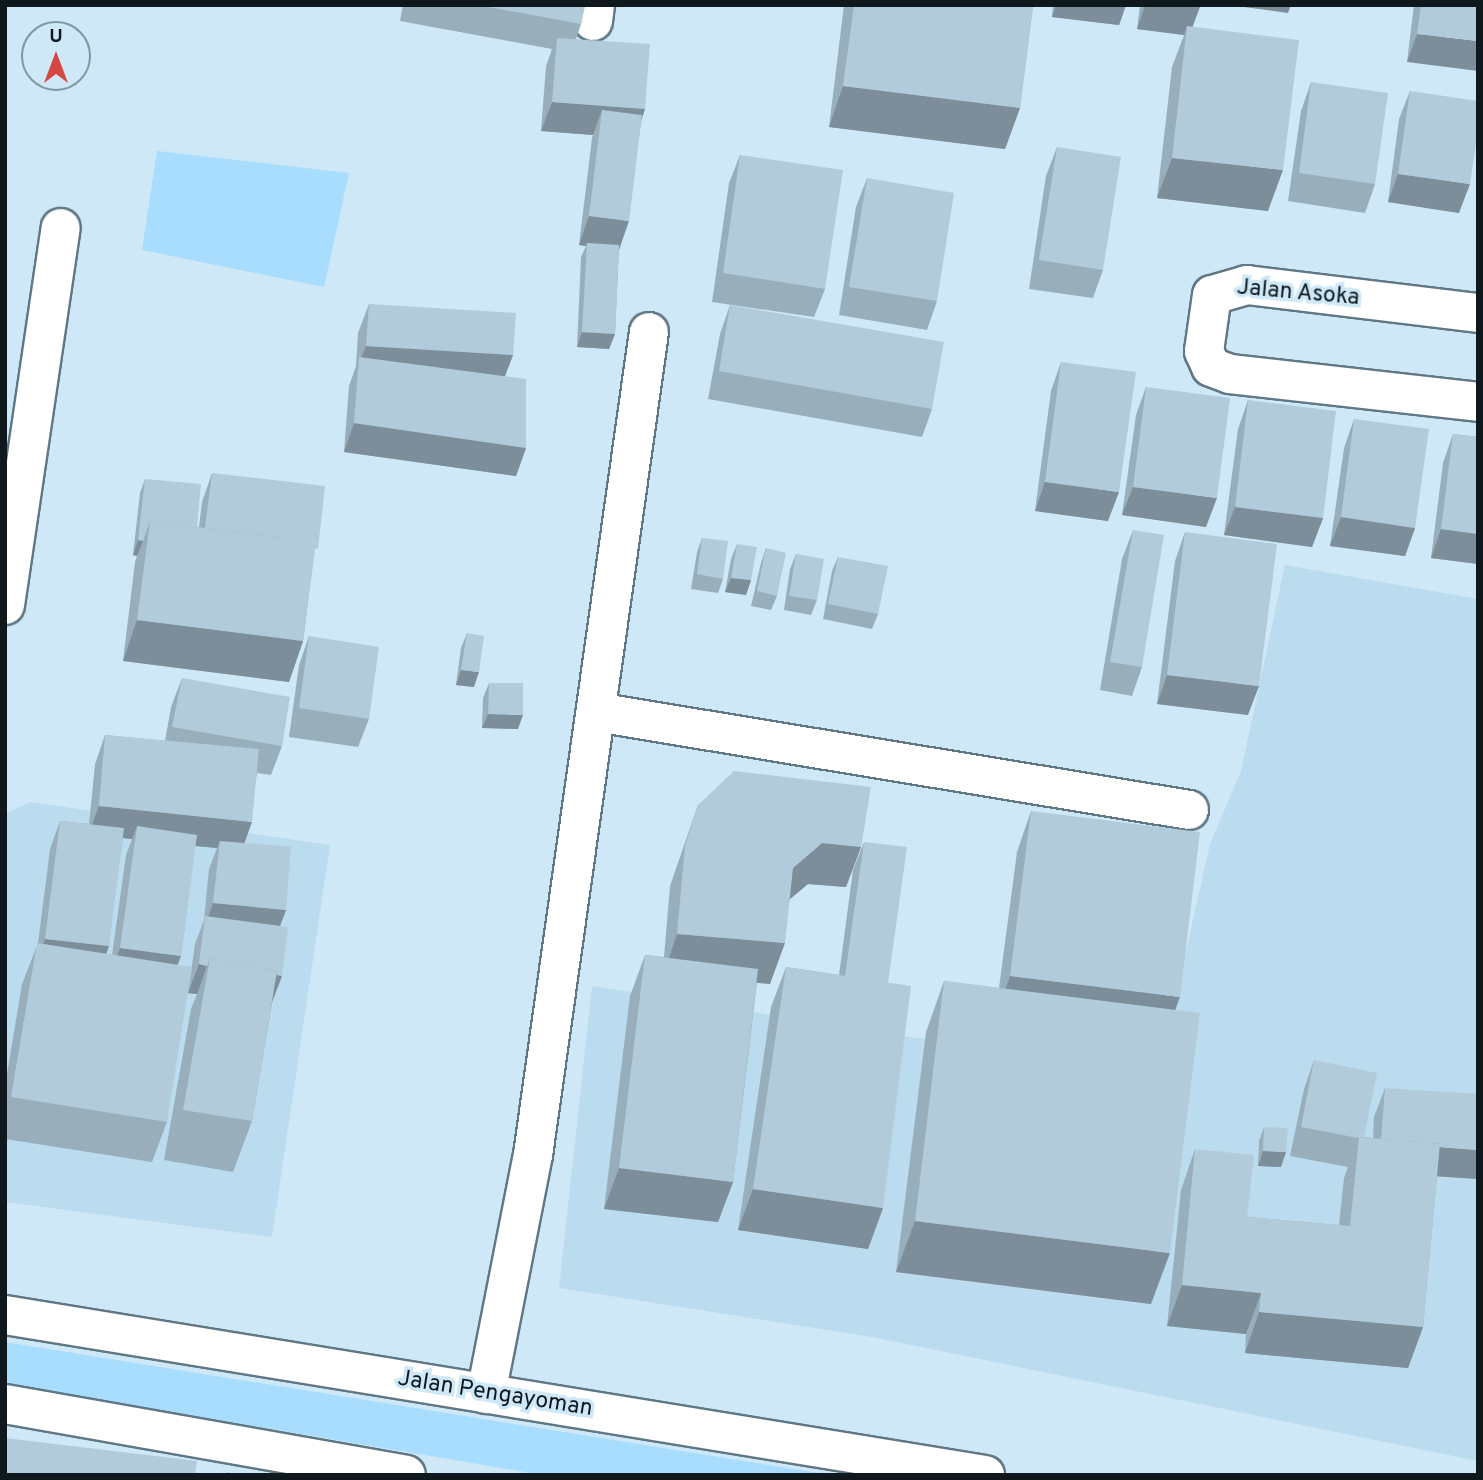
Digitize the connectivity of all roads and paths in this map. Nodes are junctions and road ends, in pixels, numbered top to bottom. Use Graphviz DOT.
graph roads {
  1 [pos="61,228"];
  2 [pos="1478,313"];
  3 [pos="649,332"];
  4 [pos="1478,402"];
  5 [pos="5,605"];
  6 [pos="596,712"];
  7 [pos="1189,810"];
  8 [pos="5,1315"];
  9 [pos="486,1394"];
  10 [pos="5,1404"];
  11 [pos="406,1475"];
  12 [pos="985,1475"];
  1 -- 5 [label="street"];
  2 -- 4 [label="street, Jalan Asoka"];
  3 -- 6 [label="street"];
  6 -- 7 [label="street"];
  6 -- 9 [label="street"];
  8 -- 9 [label="street, Jalan Pengayoman"];
  9 -- 12 [label="street, Jalan Pengayoman"];
  10 -- 11 [label="street"];
}
